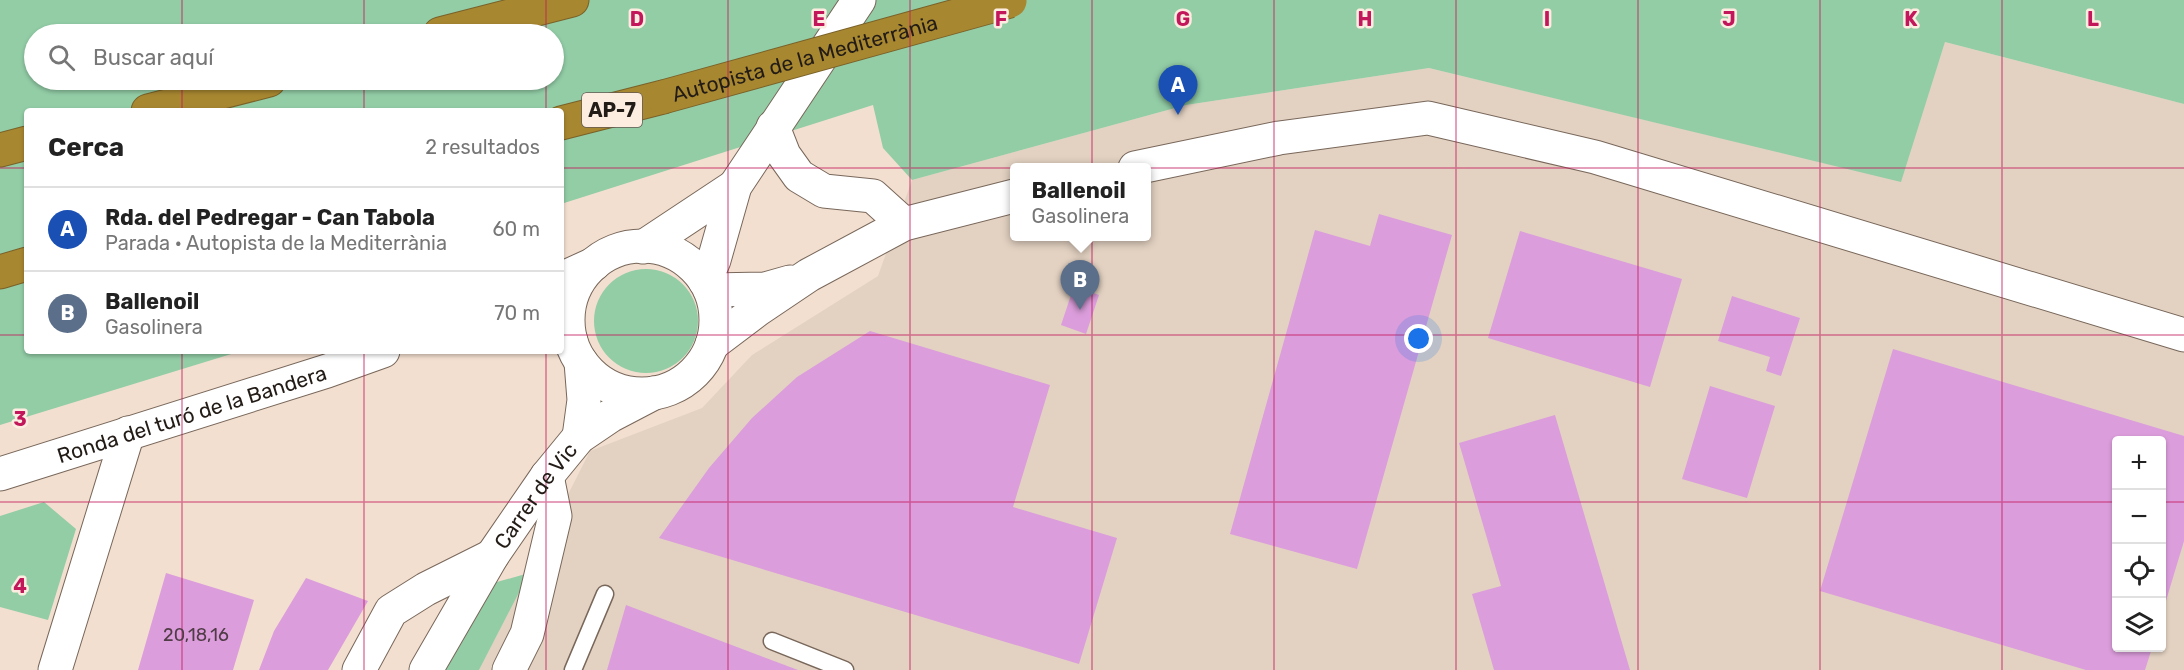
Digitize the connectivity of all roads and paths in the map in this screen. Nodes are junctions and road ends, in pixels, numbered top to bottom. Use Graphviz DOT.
graph roads {
  1 [pos="572,0"];
  2 [pos="859,0"];
  3 [pos="1012,0"];
  4 [pos="479,24"];
  5 [pos="230,90"];
  6 [pos="160,108"];
  7 [pos="564,122"];
  8 [pos="773,127"];
  9 [pos="24,144"];
  10 [pos="0,150"];
  11 [pos="1151,165"];
  12 [pos="735,186"];
  13 [pos="1010,197"];
  14 [pos="904,224"];
  15 [pos="644,247"];
  16 [pos="594,264"];
  17 [pos="24,265"];
  18 [pos="0,272"];
  19 [pos="809,275"];
  20 [pos="564,278"];
  21 [pos="707,286"];
  22 [pos="2184,335"];
  23 [pos="712,344"];
  24 [pos="571,346"];
  25 [pos="375,354"];
  26 [pos="654,393"];
  27 [pos="128,433"];
  28 [pos="579,437"];
  29 [pos="0,474"];
  30 [pos="547,477"];
  31 [pos="492,556"];
  32 [pos="605,594"];
  33 [pos="772,641"];
  34 [pos="55,670"];
  35 [pos="358,670"];
  36 [pos="426,670"];
  37 [pos="509,670"];
  38 [pos="573,670"];
  39 [pos="844,670"];
  1 -- 4 [label="highway"];
  2 -- 8 [label="street"];
  3 -- 7 [label="highway, Autopista de la Mediterrània / AP-7, bridge"];
  5 -- 6 [label="highway"];
  8 -- 12 [label="street"];
  8 -- 14 [label="street"];
  9 -- 10 [label="highway"];
  11 -- 22 [label="street"];
  12 -- 15 [label="street"];
  12 -- 21 [label="street"];
  13 -- 14 [label="street"];
  14 -- 19 [label="street"];
  15 -- 16 [label="street"];
  15 -- 21 [label="street"];
  16 -- 20 [label="street"];
  16 -- 24 [label="street"];
  17 -- 18 [label="highway"];
  19 -- 21 [label="street"];
  19 -- 23 [label="street"];
  21 -- 23 [label="street"];
  23 -- 26 [label="street"];
  24 -- 26 [label="street"];
  24 -- 28 [label="street, Carrer de Vic"];
  25 -- 27 [label="street, Ronda del turó de la Bandera"];
  26 -- 28 [label="street, Carrer de Vic"];
  27 -- 29 [label="street, Ronda del turó de la Bandera"];
  27 -- 34 [label="street"];
  28 -- 30 [label="street, Carrer de Vic"];
  30 -- 31 [label="street, Carrer de Vic"];
  30 -- 37 [label="street"];
  31 -- 35 [label="street, Carrer de Vic"];
  31 -- 36 [label="street, Carrer de Vic"];
  32 -- 38 [label="lane"];
  33 -- 39 [label="lane"];
}
